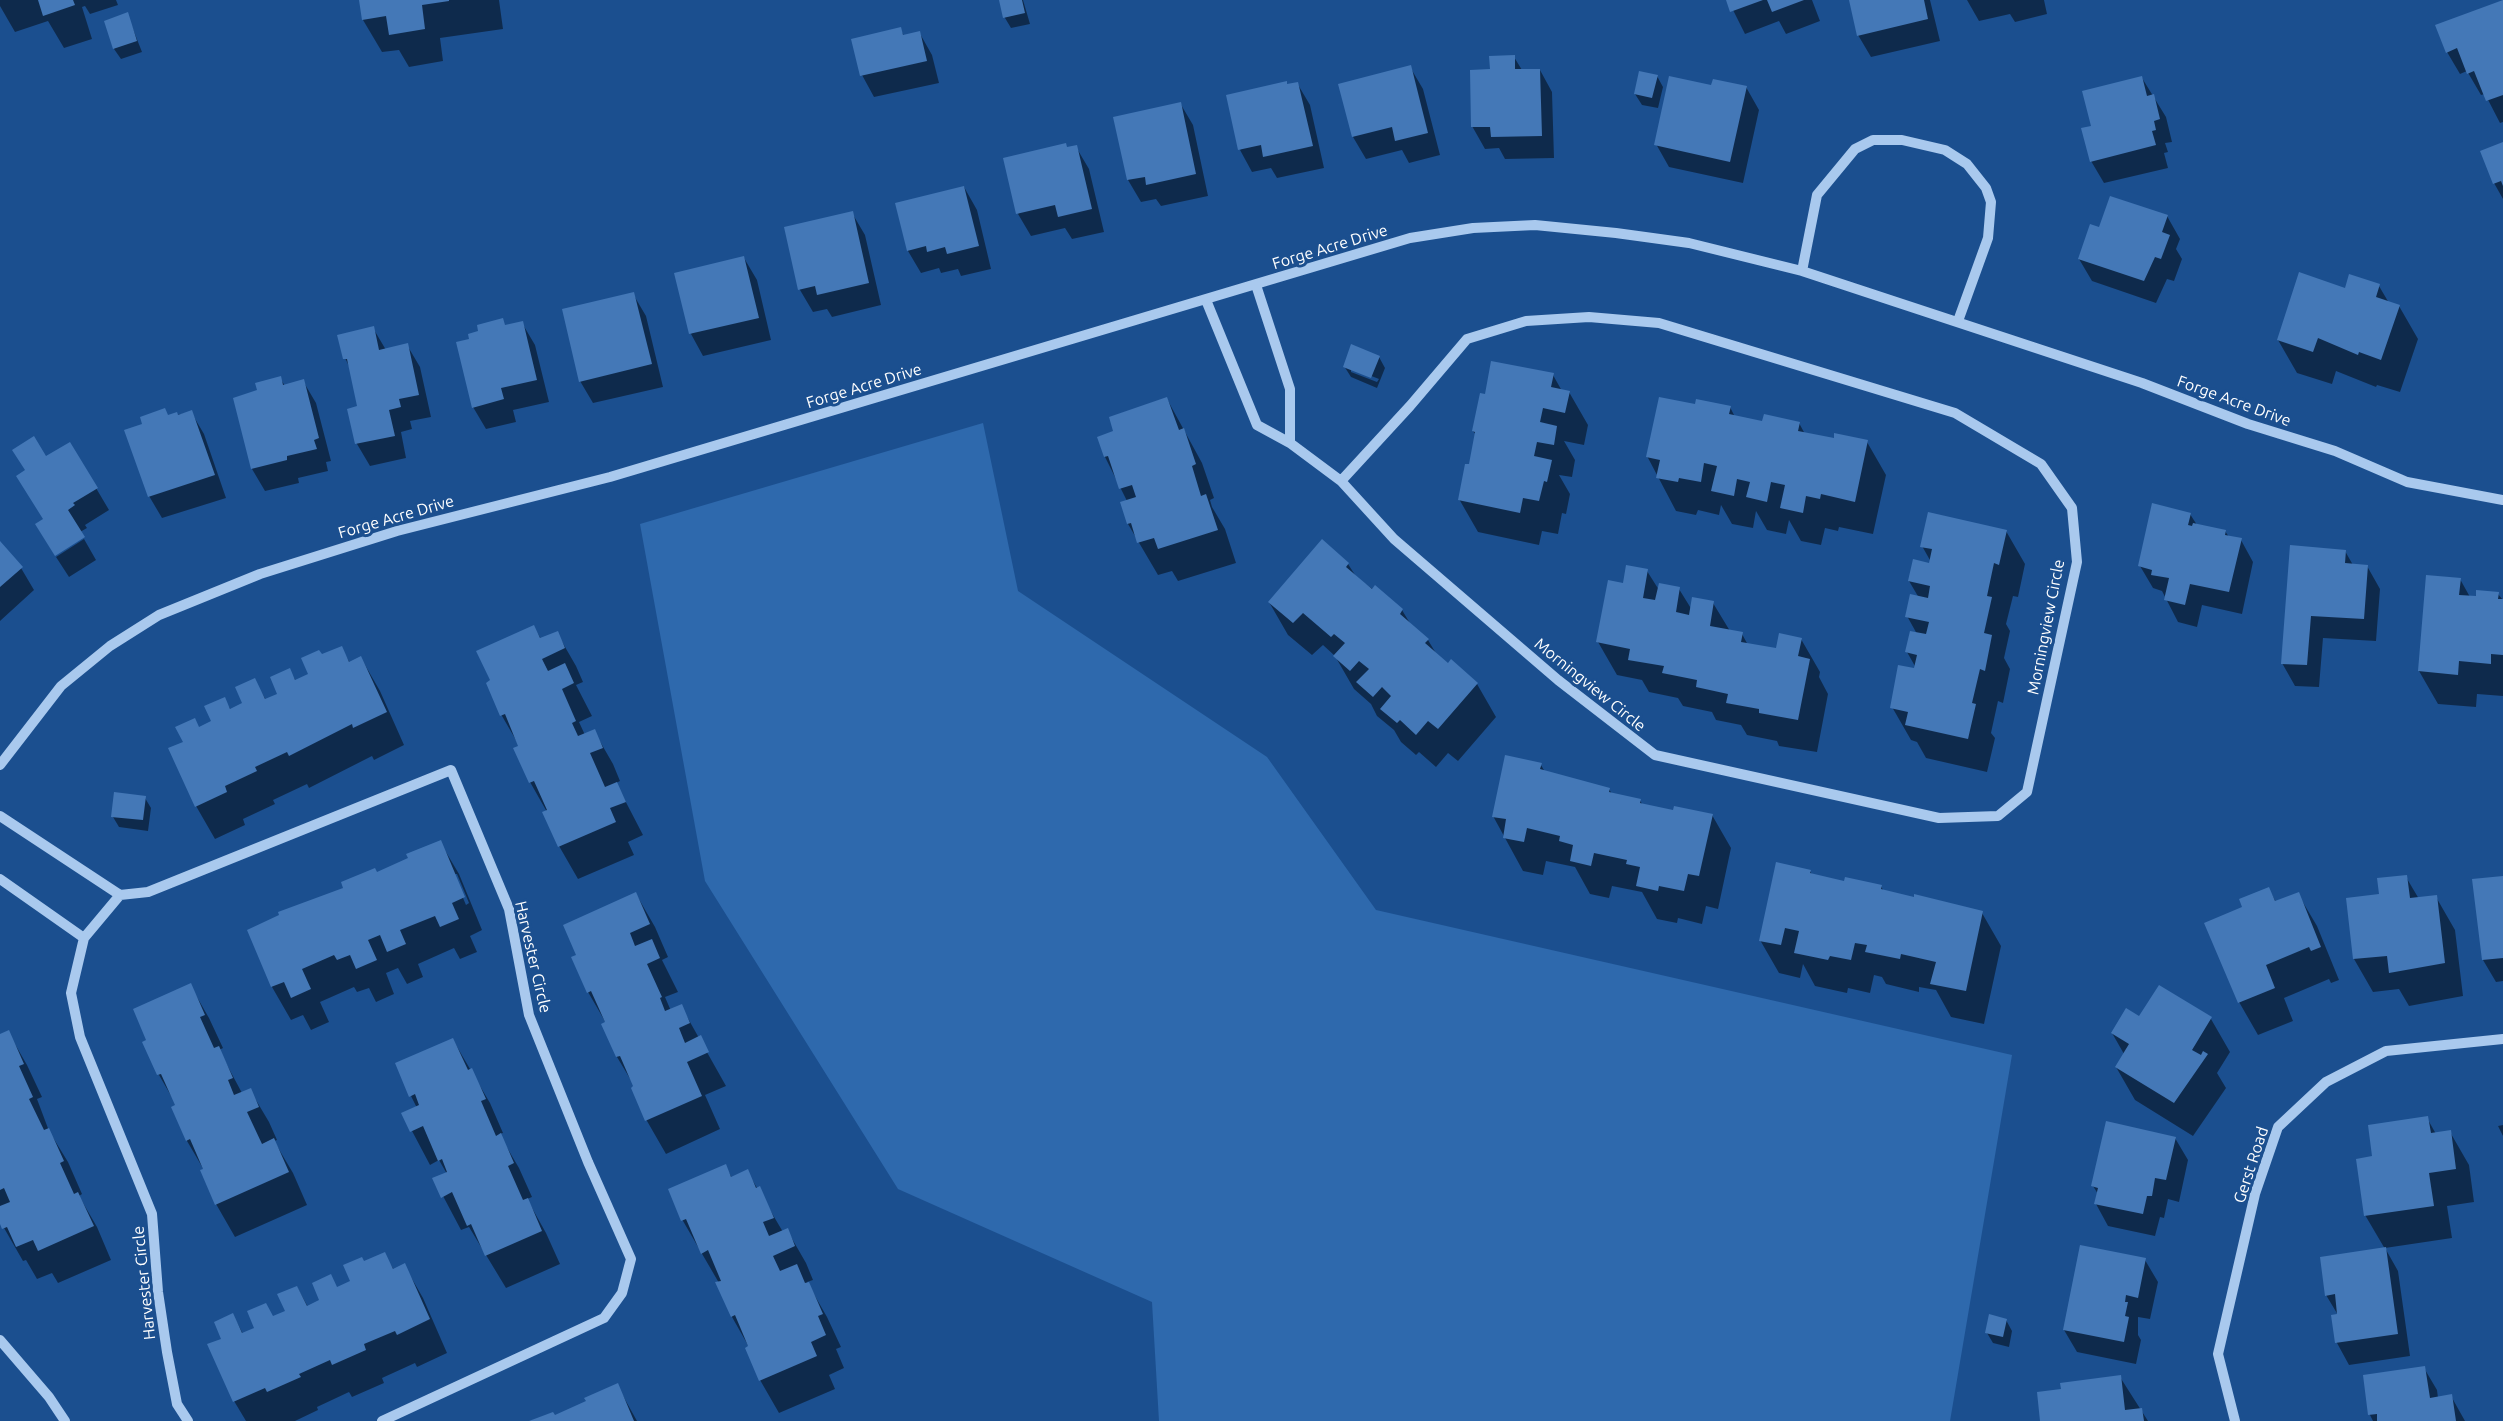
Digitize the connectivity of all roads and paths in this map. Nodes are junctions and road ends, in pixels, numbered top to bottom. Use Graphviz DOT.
graph roads {
  1 [pos="1802,271"];
  2 [pos="1256,285"];
  3 [pos="1206,300"];
  4 [pos="1958,321"];
  5 [pos="1290,443"];
  6 [pos="1341,481"];
  7 [pos="2503,500"];
  8 [pos="0,765"];
  9 [pos="0,816"];
  10 [pos="0,879"];
  11 [pos="120,896"];
  12 [pos="84,938"];
  13 [pos="2503,1039"];
  14 [pos="0,1340"];
  15 [pos="65,1421"];
  16 [pos="188,1421"];
  17 [pos="382,1421"];
  18 [pos="2235,1421"];
  1 -- 2 [label="street, Forge Acre Drive"];
  1 -- 4 [label="street, Forge Acre Drive"];
  1 -- 4 [label="street"];
  2 -- 3 [label="street, Forge Acre Drive"];
  2 -- 5 [label="street"];
  3 -- 5 [label="street, Morningview Circle"];
  3 -- 8 [label="street, Forge Acre Drive"];
  4 -- 7 [label="street, Forge Acre Drive"];
  5 -- 6 [label="street, Morningview Circle"];
  6 -- 6 [label="street, Morningview Circle"];
  9 -- 11 [label="street"];
  10 -- 12 [label="street"];
  11 -- 12 [label="street, Harvester Circle"];
  11 -- 17 [label="street, Harvester Circle"];
  12 -- 16 [label="street, Harvester Circle"];
  13 -- 18 [label="street, Gerst Road"];
  14 -- 15 [label="street"];
}
